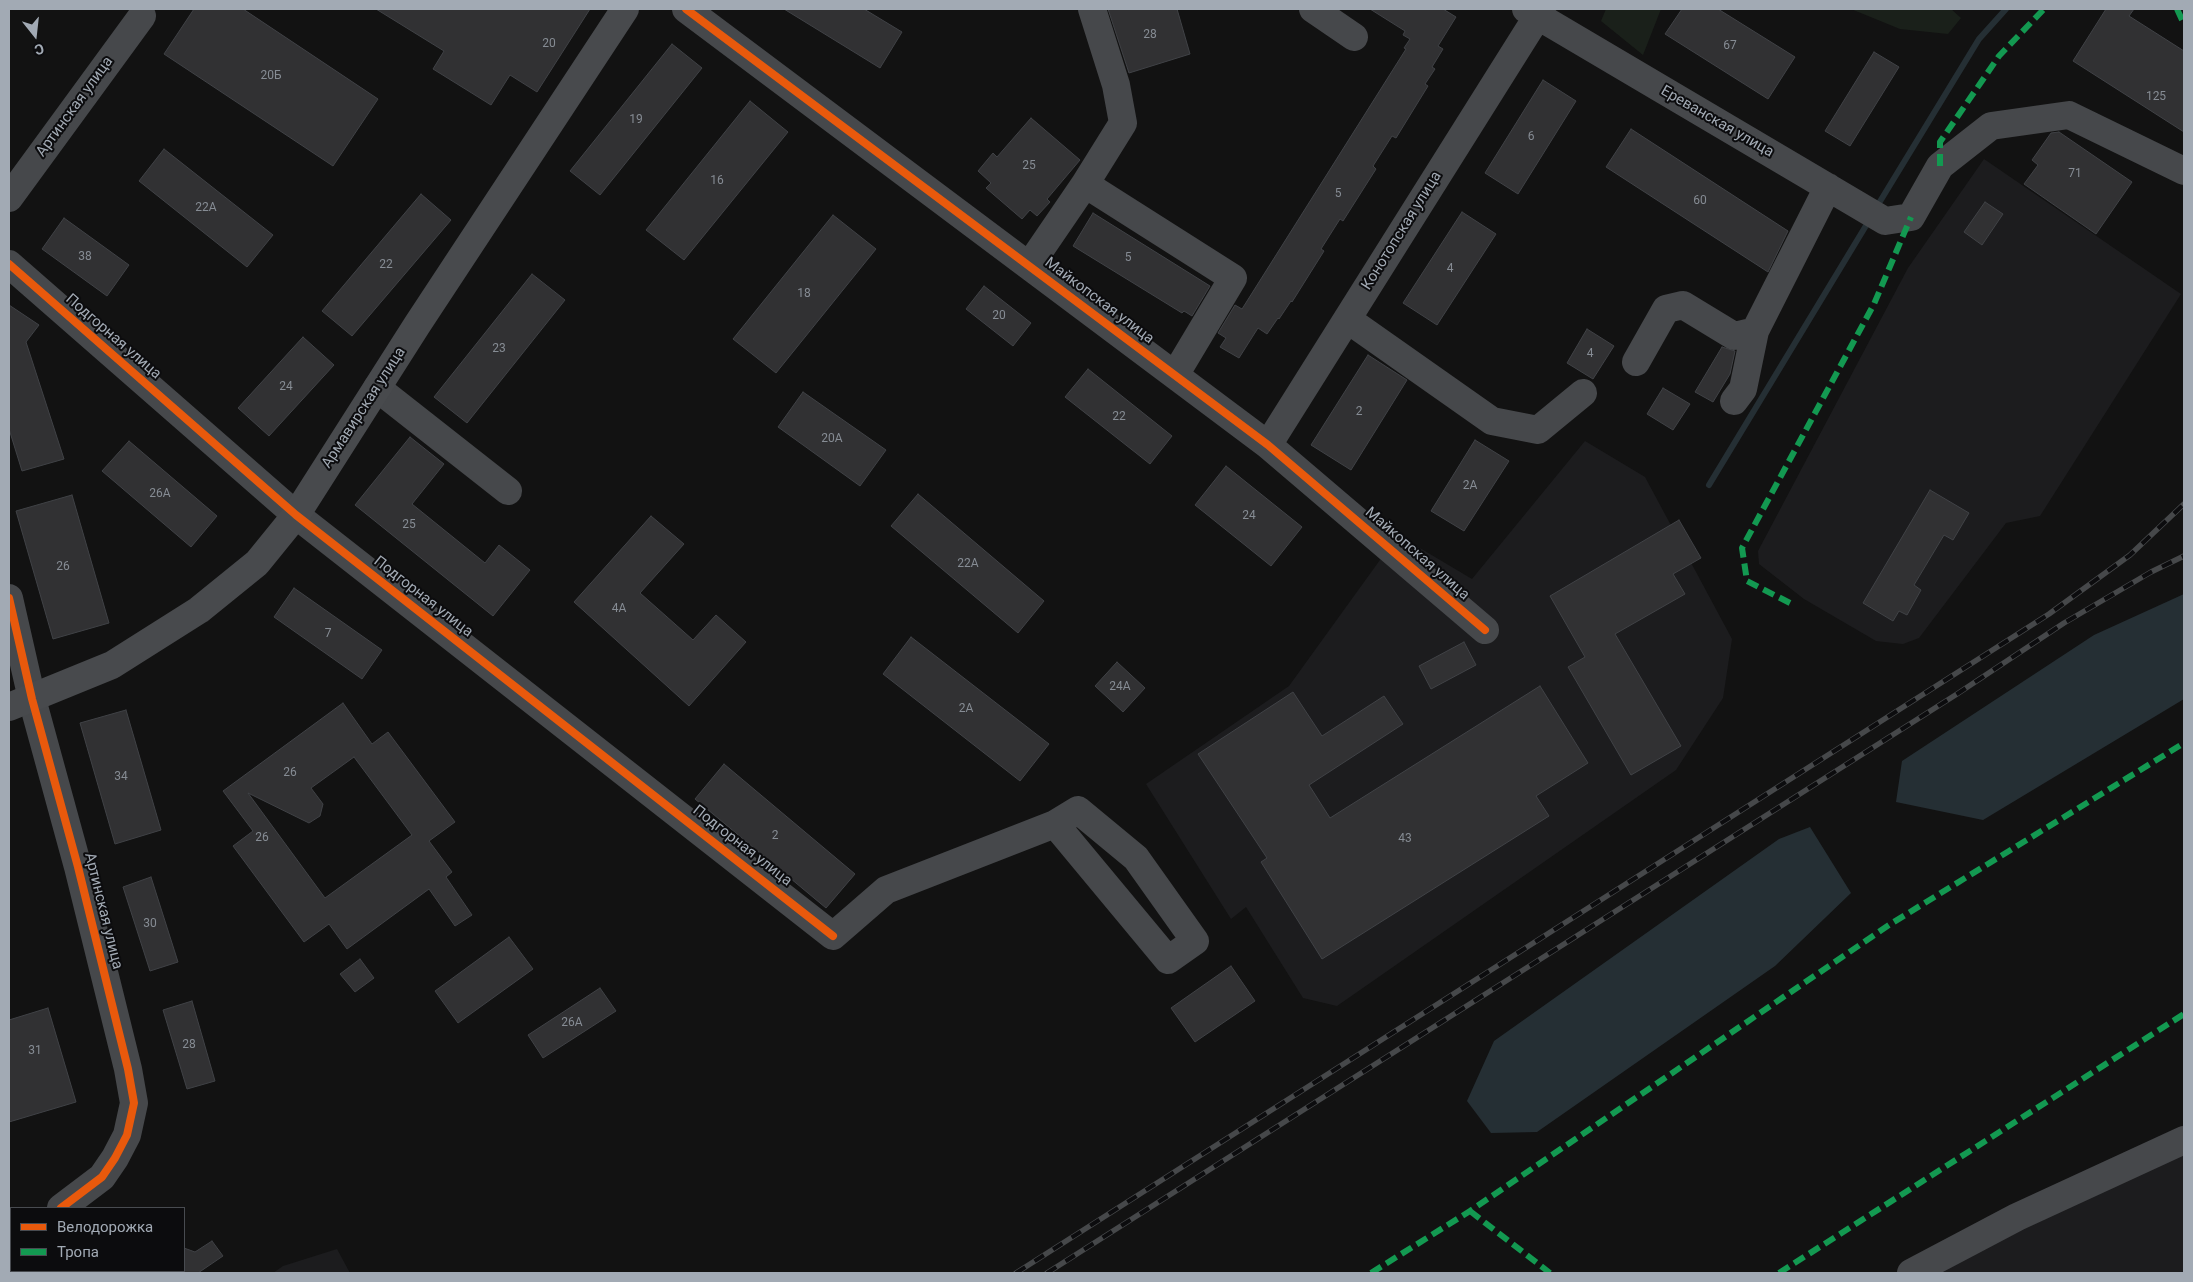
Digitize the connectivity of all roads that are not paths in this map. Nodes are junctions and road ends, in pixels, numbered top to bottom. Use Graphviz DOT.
graph roads {
  1 [pos="625,9"];
  2 [pos="686,9"];
  3 [pos="1092,9"];
  4 [pos="1313,9"];
  5 [pos="1535,11"];
  6 [pos="142,16"];
  7 [pos="1354,37"];
  8 [pos="2184,171"];
  9 [pos="1085,184"];
  10 [pos="1828,187"];
  11 [pos="9,198"];
  12 [pos="9,264"];
  13 [pos="1029,266"];
  14 [pos="1347,319"];
  15 [pos="1755,331"];
  16 [pos="1636,362"];
  17 [pos="1174,375"];
  18 [pos="376,388"];
  19 [pos="1583,393"];
  20 [pos="1734,401"];
  21 [pos="1268,445"];
  22 [pos="508,491"];
  23 [pos="296,515"];
  24 [pos="9,598"];
  25 [pos="1485,630"];
  26 [pos="20,703"];
  27 [pos="1055,824"];
  28 [pos="2184,1140"];
  29 [pos="62,1207"];
  30 [pos="1911,1273"];
  1 -- 18 [label="main road, Армавирская улица"];
  2 -- 13 [label="street, Майкопская улица"];
  3 -- 9 [label="street"];
  4 -- 7 [label="street"];
  5 -- 10 [label="street, Ереванская улица"];
  5 -- 14 [label="street, Конотопская улица"];
  6 -- 11 [label="street, Артинская улица"];
  8 -- 10 [label="street, Ереванская улица"];
  9 -- 13 [label="street"];
  9 -- 17 [label="street"];
  10 -- 15 [label="street"];
  12 -- 23 [label="street, Подгорная улица"];
  13 -- 17 [label="street, Майкопская улица"];
  14 -- 19 [label="street"];
  14 -- 21 [label="street, Конотопская улица"];
  15 -- 16 [label="street"];
  15 -- 20 [label="street"];
  17 -- 21 [label="street, Майкопская улица"];
  18 -- 22 [label="street"];
  18 -- 23 [label="main road, Армавирская улица"];
  21 -- 25 [label="street, Майкопская улица"];
  23 -- 26 [label="main road, Армавирская улица"];
  23 -- 27 [label="street, Подгорная улица"];
  24 -- 26 [label="street, Артинская улица"];
  26 -- 29 [label="street, Артинская улица"];
  27 -- 27 [label="street"];
  28 -- 30 [label="street"];
}
